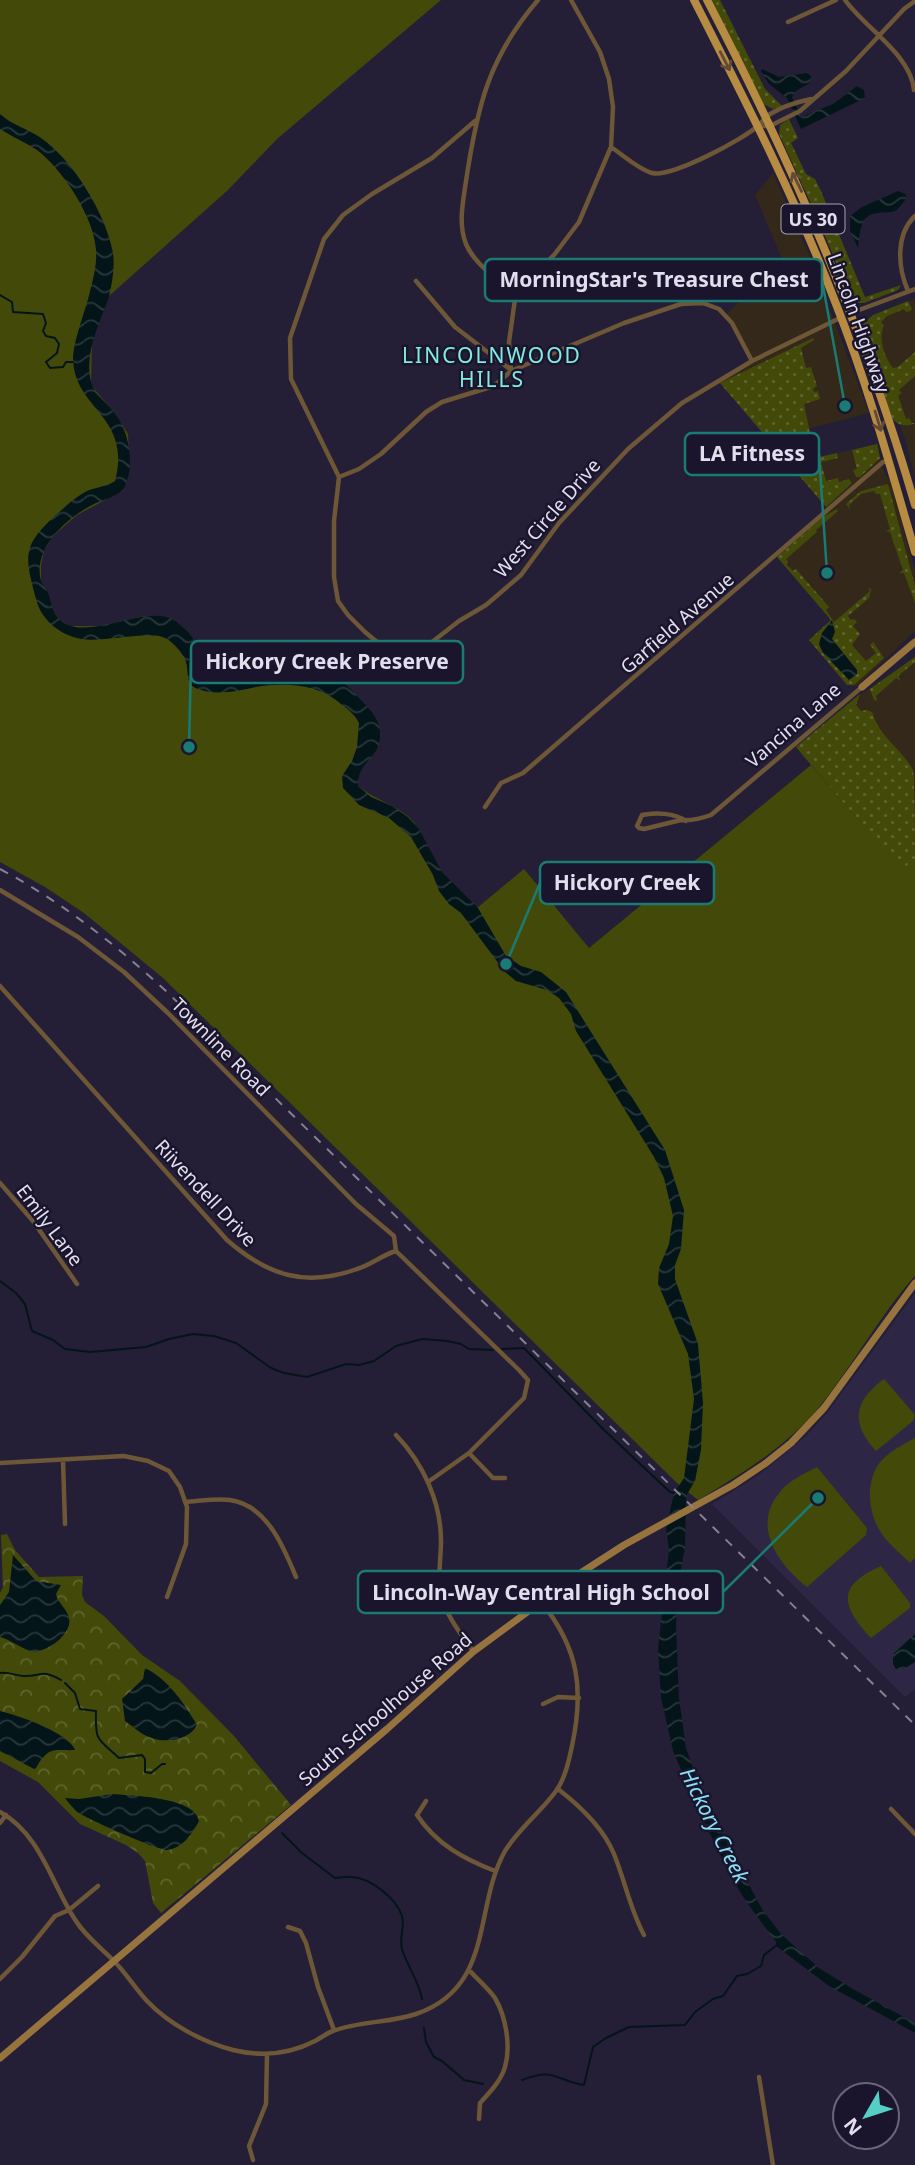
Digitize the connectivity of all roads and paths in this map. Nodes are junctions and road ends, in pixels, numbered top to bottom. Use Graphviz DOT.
graph roads {
  1 [pos="538,0"];
  2 [pos="571,0"];
  3 [pos="694,0"];
  4 [pos="707,0"];
  5 [pos="836,0"];
  6 [pos="845,0"];
  7 [pos="915,1"];
  8 [pos="788,22"];
  9 [pos="878,37"];
  10 [pos="914,90"];
  11 [pos="811,99"];
  12 [pos="766,117"];
  13 [pos="475,121"];
  14 [pos="758,126"];
  15 [pos="770,126"];
  16 [pos="611,147"];
  17 [pos="915,216"];
  18 [pos="416,281"];
  19 [pos="915,289"];
  20 [pos="908,291"];
  21 [pos="516,292"];
  22 [pos="852,313"];
  23 [pos="841,317"];
  24 [pos="752,361"];
  25 [pos="511,371"];
  26 [pos="889,461"];
  27 [pos="339,477"];
  28 [pos="915,505"];
  29 [pos="915,552"];
  30 [pos="915,642"];
  31 [pos="862,687"];
  32 [pos="485,807"];
  33 [pos="686,821"];
  34 [pos="0,890"];
  35 [pos="0,986"];
  36 [pos="0,1183"];
  37 [pos="396,1251"];
  38 [pos="915,1283"];
  39 [pos="78,1284"];
  40 [pos="396,1435"];
  41 [pos="469,1453"];
  42 [pos="63,1460"];
  43 [pos="0,1464"];
  44 [pos="505,1478"];
  45 [pos="428,1482"];
  46 [pos="186,1502"];
  47 [pos="65,1524"];
  48 [pos="296,1577"];
  49 [pos="167,1597"];
  50 [pos="542,1603"];
  51 [pos="473,1652"];
  52 [pos="579,1698"];
  53 [pos="543,1704"];
  54 [pos="558,1789"];
  55 [pos="426,1801"];
  56 [pos="891,1809"];
  57 [pos="0,1811"];
  58 [pos="6,1815"];
  59 [pos="0,1823"];
  60 [pos="915,1834"];
  61 [pos="495,1871"];
  62 [pos="99,1886"];
  63 [pos="69,1910"];
  64 [pos="288,1927"];
  65 [pos="644,1935"];
  66 [pos="114,1961"];
  67 [pos="469,1970"];
  68 [pos="0,1979"];
  69 [pos="334,2030"];
  70 [pos="267,2055"];
  71 [pos="0,2058"];
  72 [pos="759,2077"];
  73 [pos="480,2119"];
  74 [pos="253,2160"];
  75 [pos="773,2165"];
  1 -- 13 [label="street"];
  2 -- 16 [label="street"];
  3 -- 14 [label="main road, Lincoln Highway / US 30, one-way"];
  4 -- 12 [label="main road, Lincoln Highway / US 30"];
  5 -- 8 [label="street"];
  6 -- 9 [label="street"];
  7 -- 9 [label="street"];
  9 -- 10 [label="street"];
  9 -- 11 [label="street"];
  11 -- 12 [label="street"];
  11 -- 15 [label="street"];
  12 -- 14 [label="street"];
  12 -- 15 [label="main road, Lincoln Highway / US 30"];
  13 -- 21 [label="street"];
  13 -- 27 [label="street"];
  14 -- 15 [label="street"];
  14 -- 16 [label="street"];
  14 -- 23 [label="main road, Lincoln Highway / US 30"];
  22 -- 15 [label="main road, Lincoln Highway / US 30, one-way"];
  16 -- 21 [label="street"];
  17 -- 20 [label="street"];
  18 -- 25 [label="street"];
  19 -- 20 [label="street, West Circle Drive"];
  20 -- 22 [label="street, West Circle Drive"];
  21 -- 25 [label="street"];
  22 -- 23 [label="street, West Circle Drive"];
  22 -- 28 [label="main road, Lincoln Highway / US 30"];
  23 -- 24 [label="street, West Circle Drive"];
  23 -- 26 [label="main road, Lincoln Highway / US 30, one-way"];
  24 -- 25 [label="street"];
  24 -- 27 [label="street, West Circle Drive"];
  25 -- 27 [label="street"];
  26 -- 29 [label="main road, Lincoln Highway / US 30"];
  26 -- 32 [label="street, Garfield Avenue"];
  30 -- 31 [label="street, Vancina Lane"];
  31 -- 33 [label="street, Vancina Lane"];
  33 -- 33 [label="street, Vancina Lane"];
  34 -- 37 [label="street, Townline Road"];
  35 -- 37 [label="street, Riivendell Drive"];
  36 -- 39 [label="street, Emily Lane"];
  37 -- 41 [label="street"];
  38 -- 50 [label="street, South Schoolhouse Road"];
  40 -- 45 [label="street"];
  41 -- 44 [label="street"];
  41 -- 45 [label="street"];
  42 -- 43 [label="street"];
  42 -- 46 [label="street"];
  42 -- 47 [label="street"];
  45 -- 51 [label="street"];
  46 -- 48 [label="street"];
  46 -- 49 [label="street"];
  50 -- 51 [label="street, South Schoolhouse Road"];
  50 -- 52 [label="street"];
  51 -- 66 [label="street, South Schoolhouse Road"];
  52 -- 53 [label="street"];
  52 -- 54 [label="street"];
  54 -- 61 [label="street"];
  54 -- 65 [label="street"];
  55 -- 61 [label="street"];
  56 -- 60 [label="street"];
  57 -- 58 [label="street"];
  58 -- 59 [label="street"];
  58 -- 63 [label="street"];
  61 -- 67 [label="street"];
  62 -- 63 [label="street"];
  63 -- 66 [label="street"];
  63 -- 68 [label="street"];
  64 -- 69 [label="street"];
  66 -- 70 [label="street"];
  66 -- 71 [label="street, South Schoolhouse Road"];
  67 -- 69 [label="street"];
  67 -- 73 [label="street"];
  69 -- 70 [label="street"];
  70 -- 74 [label="street"];
  72 -- 75 [label="street"];
}
